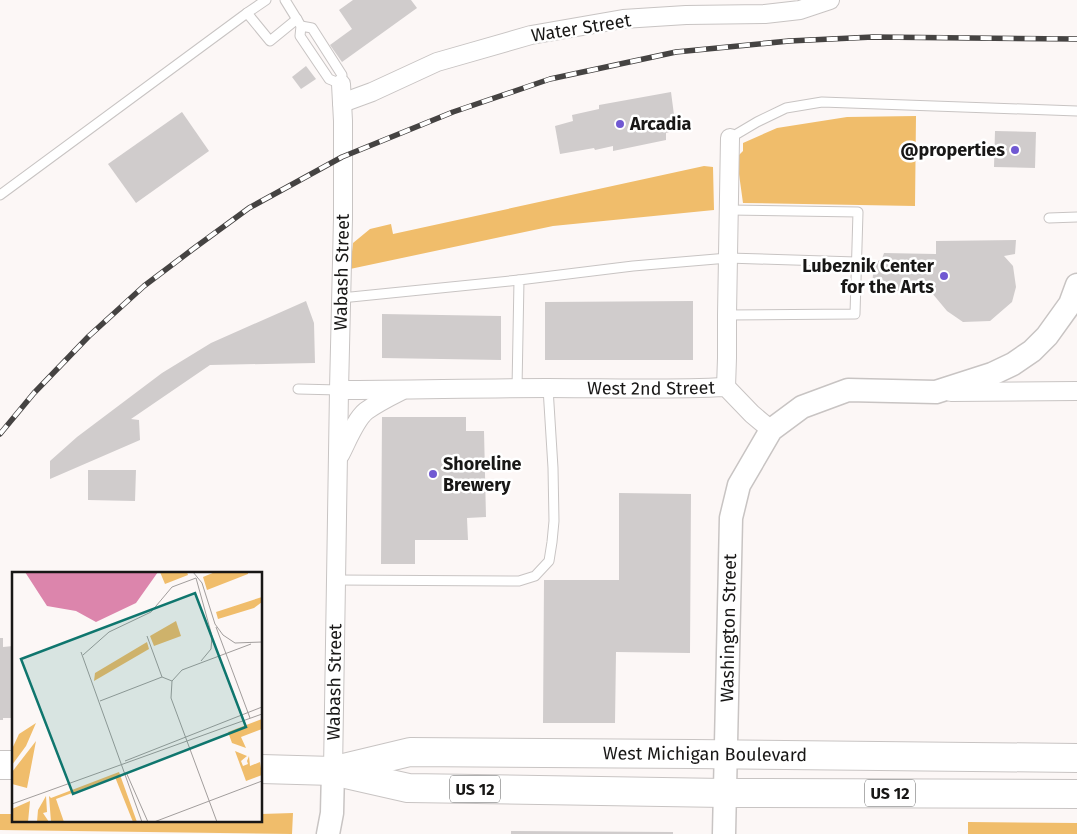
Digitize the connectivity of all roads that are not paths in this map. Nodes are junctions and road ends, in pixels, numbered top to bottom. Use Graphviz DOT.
graph roads {
  1 [pos="266,0"];
  2 [pos="285,0"];
  3 [pos="830,0"];
  4 [pos="247,13"];
  5 [pos="299,23"];
  6 [pos="341,84"];
  7 [pos="342,103"];
  8 [pos="1077,111"];
  9 [pos="730,138"];
  10 [pos="0,195"];
  11 [pos="729,210"];
  12 [pos="1077,217"];
  13 [pos="1049,218"];
  14 [pos="728,258"];
  15 [pos="856,262"];
  16 [pos="519,280"];
  17 [pos="1077,285"];
  18 [pos="341,298"];
  19 [pos="727,315"];
  20 [pos="726,387"];
  21 [pos="517,388"];
  22 [pos="548,388"];
  23 [pos="298,389"];
  24 [pos="339,390"];
  25 [pos="402,390"];
  26 [pos="1077,391"];
  27 [pos="936,392"];
  28 [pos="771,430"];
  29 [pos="338,460"];
  30 [pos="336,580"];
  31 [pos="725,754"];
  32 [pos="1077,758"];
  33 [pos="262,769"];
  34 [pos="333,771"];
  35 [pos="724,793"];
  36 [pos="1077,794"];
  37 [pos="332,828"];
  38 [pos="724,834"];
  1 -- 4 [label="lane"];
  2 -- 5 [label="lane"];
  3 -- 7 [label="street, Water Street"];
  4 -- 5 [label="lane"];
  4 -- 10 [label="lane"];
  5 -- 6 [label="lane"];
  5 -- 6 [label="lane"];
  6 -- 7 [label="street, Wabash Street"];
  7 -- 18 [label="street, Wabash Street"];
  8 -- 9 [label="lane"];
  9 -- 11 [label="street"];
  11 -- 14 [label="street"];
  11 -- 15 [label="lane"];
  12 -- 13 [label="lane"];
  14 -- 15 [label="lane"];
  14 -- 16 [label="lane"];
  14 -- 19 [label="street"];
  15 -- 19 [label="lane"];
  16 -- 18 [label="lane"];
  16 -- 21 [label="lane"];
  17 -- 27 [label="street"];
  18 -- 24 [label="street, Wabash Street"];
  19 -- 20 [label="street"];
  20 -- 22 [label="street, West 2nd Street"];
  20 -- 28 [label="street, West 2nd Street"];
  21 -- 22 [label="street, West 2nd Street"];
  21 -- 25 [label="street, West 2nd Street"];
  22 -- 30 [label="lane"];
  23 -- 24 [label="lane"];
  24 -- 25 [label="street, West 2nd Street"];
  24 -- 29 [label="street, Wabash Street"];
  25 -- 29 [label="street, Wabash Street"];
  26 -- 27 [label="street"];
  27 -- 28 [label="street"];
  28 -- 31 [label="street, Washington Street"];
  29 -- 30 [label="street, Wabash Street"];
  30 -- 34 [label="street, Wabash Street"];
  31 -- 32 [label="main road, West Michigan Boulevard / US 12"];
  31 -- 34 [label="main road, West Michigan Boulevard / US 12"];
  31 -- 35 [label="street, Washington Street"];
  33 -- 34 [label="main road, West Michigan Boulevard / US 12"];
  34 -- 35 [label="main road, West Michigan Boulevard / US 12"];
  34 -- 37 [label="street, Wabash Street"];
  35 -- 36 [label="main road, West Michigan Boulevard / US 12"];
  35 -- 38 [label="street, Washington Street"];
}
